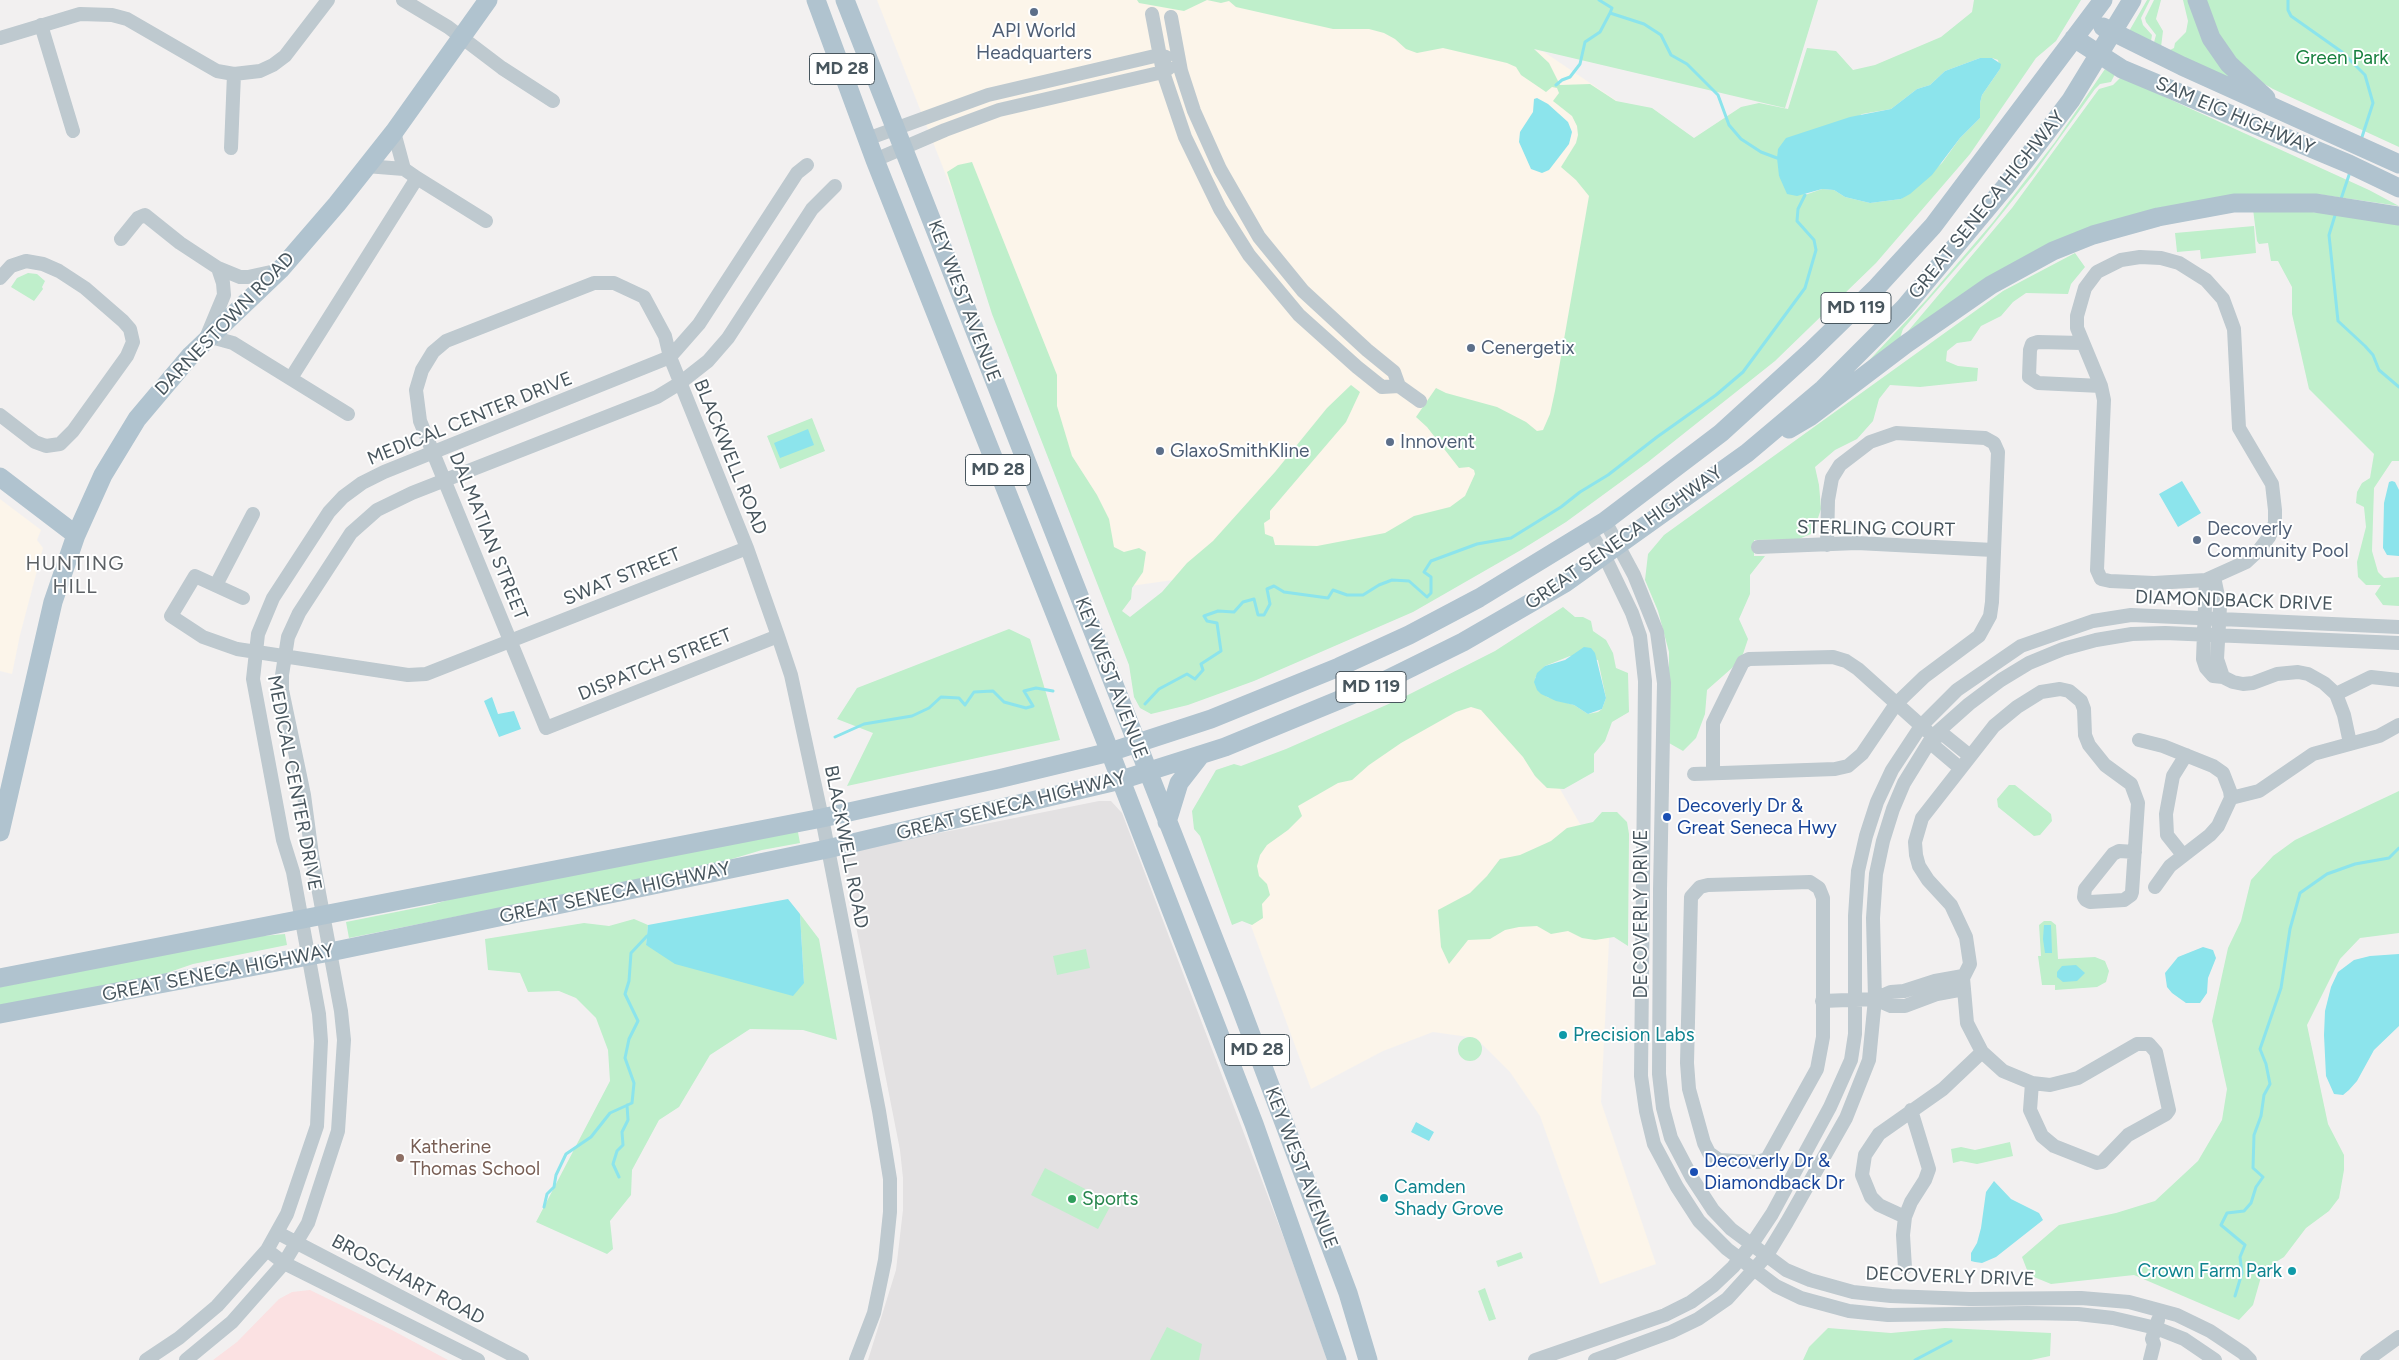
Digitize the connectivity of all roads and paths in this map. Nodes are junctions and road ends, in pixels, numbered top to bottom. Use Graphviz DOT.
graph roads {
  1 [pos="328,0"];
  2 [pos="403,0"];
  3 [pos="488,0"];
  4 [pos="816,0"];
  5 [pos="845,0"];
  6 [pos="2103,0"];
  7 [pos="2132,0"];
  8 [pos="2197,0"];
  9 [pos="1152,14"];
  10 [pos="1171,17"];
  11 [pos="2090,19"];
  12 [pos="41,25"];
  13 [pos="2113,32"];
  14 [pos="0,38"];
  15 [pos="461,38"];
  16 [pos="2074,38"];
  17 [pos="2100,54"];
  18 [pos="1160,55"];
  19 [pos="1179,62"];
  20 [pos="1163,72"];
  21 [pos="234,74"];
  22 [pos="553,101"];
  23 [pos="2284,113"];
  24 [pos="896,128"];
  25 [pos="72,131"];
  26 [pos="394,132"];
  27 [pos="867,139"];
  28 [pos="903,147"];
  29 [pos="231,148"];
  30 [pos="875,160"];
  31 [pos="2399,164"];
  32 [pos="807,165"];
  33 [pos="366,166"];
  34 [pos="404,169"];
  35 [pos="417,178"];
  36 [pos="835,186"];
  37 [pos="2399,188"];
  38 [pos="2399,216"];
  39 [pos="486,221"];
  40 [pos="121,239"];
  41 [pos="218,268"];
  42 [pos="280,270"];
  43 [pos="0,278"];
  44 [pos="207,340"];
  45 [pos="2082,343"];
  46 [pos="670,358"];
  47 [pos="290,378"];
  48 [pos="680,383"];
  49 [pos="1399,386"];
  50 [pos="2101,386"];
  51 [pos="1420,401"];
  52 [pos="348,414"];
  53 [pos="0,415"];
  54 [pos="434,453"];
  55 [pos="1747,453"];
  56 [pos="0,477"];
  57 [pos="446,480"];
  58 [pos="253,514"];
  59 [pos="1597,525"];
  60 [pos="76,535"];
  61 [pos="1827,544"];
  62 [pos="1758,547"];
  63 [pos="747,548"];
  64 [pos="1611,550"];
  65 [pos="1994,550"];
  66 [pos="2210,578"];
  67 [pos="216,585"];
  68 [pos="243,598"];
  69 [pos="2205,618"];
  70 [pos="2220,618"];
  71 [pos="2399,627"];
  72 [pos="2204,635"];
  73 [pos="778,636"];
  74 [pos="2219,636"];
  75 [pos="511,642"];
  76 [pos="2399,643"];
  77 [pos="255,653"];
  78 [pos="284,658"];
  79 [pos="2223,677"];
  80 [pos="2399,680"];
  81 [pos="2336,694"];
  82 [pos="1896,704"];
  83 [pos="2399,725"];
  84 [pos="1921,726"];
  85 [pos="546,728"];
  86 [pos="1933,736"];
  87 [pos="2139,740"];
  88 [pos="1137,743"];
  89 [pos="2350,743"];
  90 [pos="1110,752"];
  91 [pos="2186,755"];
  92 [pos="1200,756"];
  93 [pos="1970,756"];
  94 [pos="1960,768"];
  95 [pos="1148,772"];
  96 [pos="1714,773"];
  97 [pos="1694,774"];
  98 [pos="1121,780"];
  99 [pos="6,785"];
  100 [pos="2230,798"];
  101 [pos="822,818"];
  102 [pos="1167,822"];
  103 [pos="1,826"];
  104 [pos="827,850"];
  105 [pos="2135,852"];
  106 [pos="2183,855"];
  107 [pos="2155,887"];
  108 [pos="323,914"];
  109 [pos="300,919"];
  110 [pos="330,952"];
  111 [pos="307,956"];
  112 [pos="0,978"];
  113 [pos="1963,983"];
  114 [pos="1875,999"];
  115 [pos="1822,1001"];
  116 [pos="1856,1001"];
  117 [pos="0,1014"];
  118 [pos="1982,1052"];
  119 [pos="2032,1083"];
  120 [pos="1911,1110"];
  121 [pos="1905,1217"];
  122 [pos="278,1233"];
  123 [pos="296,1243"];
  124 [pos="1752,1244"];
  125 [pos="267,1250"];
  126 [pos="1767,1255"];
  127 [pos="1740,1259"];
  128 [pos="284,1263"];
  129 [pos="1905,1268"];
  130 [pos="1754,1270"];
  131 [pos="1930,1298"];
  132 [pos="2162,1310"];
  133 [pos="1931,1314"];
  134 [pos="2154,1333"];
  135 [pos="2399,1337"];
  136 [pos="146,1360"];
  137 [pos="186,1360"];
  138 [pos="478,1360"];
  139 [pos="522,1360"];
  140 [pos="856,1360"];
  141 [pos="1337,1360"];
  142 [pos="1368,1360"];
  143 [pos="1535,1360"];
  144 [pos="1595,1360"];
  145 [pos="2140,1360"];
  146 [pos="2150,1360"];
  147 [pos="2215,1360"];
  148 [pos="2250,1360"];
  149 [pos="2368,1360"];
  1 -- 21 [label="street"];
  2 -- 15 [label="street"];
  3 -- 15 [label="main road, DARNESTOWN ROAD"];
  4 -- 27 [label="main road, KEY WEST AVENUE / MD 28"];
  5 -- 24 [label="main road, KEY WEST AVENUE / MD 28"];
  6 -- 11 [label="main road, GREAT SENECA HIGHWAY / MD 119"];
  7 -- 13 [label="main road, GREAT SENECA HIGHWAY / MD 119"];
  8 -- 23 [label="main road"];
  9 -- 18 [label="street"];
  10 -- 19 [label="street"];
  11 -- 13 [label="main road, SAM EIG HIGHWAY"];
  11 -- 16 [label="main road, GREAT SENECA HIGHWAY / MD 119"];
  12 -- 14 [label="street"];
  12 -- 21 [label="street"];
  12 -- 25 [label="street"];
  13 -- 17 [label="main road, GREAT SENECA HIGHWAY / MD 119"];
  13 -- 23 [label="main road, SAM EIG HIGHWAY"];
  15 -- 22 [label="street"];
  15 -- 26 [label="main road, DARNESTOWN ROAD"];
  16 -- 17 [label="main road, SAM EIG HIGHWAY"];
  16 -- 59 [label="main road, GREAT SENECA HIGHWAY / MD 119"];
  17 -- 37 [label="main road, SAM EIG HIGHWAY"];
  17 -- 55 [label="main road, GREAT SENECA HIGHWAY / MD 119"];
  18 -- 19 [label="street"];
  18 -- 20 [label="street"];
  18 -- 24 [label="street"];
  19 -- 20 [label="street"];
  19 -- 49 [label="street"];
  20 -- 28 [label="street"];
  20 -- 49 [label="street"];
  21 -- 29 [label="street"];
  23 -- 31 [label="main road, SAM EIG HIGHWAY"];
  24 -- 27 [label="street"];
  24 -- 28 [label="main road, KEY WEST AVENUE / MD 28"];
  26 -- 33 [label="main road, DARNESTOWN ROAD"];
  26 -- 34 [label="street"];
  27 -- 30 [label="main road, KEY WEST AVENUE / MD 28"];
  28 -- 30 [label="street"];
  28 -- 88 [label="main road, KEY WEST AVENUE / MD 28"];
  30 -- 90 [label="main road, KEY WEST AVENUE / MD 28"];
  32 -- 46 [label="street"];
  33 -- 34 [label="street"];
  33 -- 42 [label="main road, DARNESTOWN ROAD"];
  34 -- 35 [label="street"];
  35 -- 39 [label="street"];
  35 -- 47 [label="street"];
  36 -- 48 [label="street, MEDICAL CENTER DRIVE"];
  38 -- 55 [label="main road"];
  40 -- 41 [label="street"];
  41 -- 42 [label="street"];
  41 -- 44 [label="street"];
  42 -- 44 [label="main road, DARNESTOWN ROAD"];
  43 -- 53 [label="street"];
  44 -- 47 [label="street"];
  44 -- 60 [label="main road, DARNESTOWN ROAD"];
  45 -- 50 [label="street"];
  45 -- 50 [label="street"];
  45 -- 66 [label="street"];
  46 -- 48 [label="street, BLACKWELL ROAD"];
  46 -- 54 [label="street, MEDICAL CENTER DRIVE"];
  46 -- 54 [label="street, DALMATIAN STREET"];
  47 -- 52 [label="street"];
  48 -- 57 [label="street, MEDICAL CENTER DRIVE"];
  48 -- 63 [label="street, BLACKWELL ROAD"];
  49 -- 51 [label="street"];
  50 -- 66 [label="street"];
  54 -- 57 [label="street, DALMATIAN STREET"];
  54 -- 77 [label="street, MEDICAL CENTER DRIVE"];
  55 -- 64 [label="main road, GREAT SENECA HIGHWAY / MD 119"];
  56 -- 60 [label="main road"];
  57 -- 75 [label="street, DALMATIAN STREET"];
  57 -- 78 [label="street, MEDICAL CENTER DRIVE"];
  58 -- 67 [label="street"];
  59 -- 64 [label="street, DECOVERLY DRIVE"];
  59 -- 88 [label="main road, GREAT SENECA HIGHWAY / MD 119"];
  60 -- 99 [label="main road, DARNESTOWN ROAD"];
  61 -- 62 [label="street, STERLING COURT"];
  61 -- 65 [label="street, STERLING COURT"];
  61 -- 65 [label="street"];
  63 -- 73 [label="street, BLACKWELL ROAD"];
  63 -- 75 [label="street, SWAT STREET"];
  64 -- 92 [label="main road, GREAT SENECA HIGHWAY / MD 119"];
  64 -- 124 [label="street, DECOVERLY DRIVE"];
  64 -- 127 [label="street, DECOVERLY DRIVE"];
  65 -- 82 [label="street"];
  66 -- 69 [label="street"];
  66 -- 70 [label="street"];
  67 -- 68 [label="street"];
  67 -- 77 [label="street, SWAT STREET"];
  69 -- 70 [label="street, DIAMONDBACK DRIVE"];
  69 -- 72 [label="street"];
  69 -- 84 [label="street, DIAMONDBACK DRIVE"];
  70 -- 71 [label="street, DIAMONDBACK DRIVE"];
  70 -- 74 [label="street"];
  72 -- 74 [label="street, DIAMONDBACK DRIVE"];
  72 -- 79 [label="street"];
  72 -- 86 [label="street, DIAMONDBACK DRIVE"];
  73 -- 85 [label="street, DISPATCH STREET"];
  73 -- 101 [label="street, BLACKWELL ROAD"];
  74 -- 76 [label="street, DIAMONDBACK DRIVE"];
  74 -- 79 [label="street"];
  75 -- 78 [label="street, SWAT STREET"];
  75 -- 85 [label="street, DALMATIAN STREET"];
  77 -- 78 [label="street, SWAT STREET"];
  77 -- 109 [label="street, MEDICAL CENTER DRIVE"];
  78 -- 108 [label="street, MEDICAL CENTER DRIVE"];
  79 -- 81 [label="street"];
  80 -- 81 [label="street"];
  81 -- 89 [label="street"];
  82 -- 84 [label="street"];
  82 -- 96 [label="street"];
  82 -- 96 [label="street"];
  83 -- 89 [label="street"];
  84 -- 86 [label="street"];
  84 -- 116 [label="street, DIAMONDBACK DRIVE"];
  86 -- 93 [label="street"];
  86 -- 94 [label="street"];
  86 -- 114 [label="street, DIAMONDBACK DRIVE"];
  87 -- 91 [label="street"];
  88 -- 90 [label="main road, GREAT SENECA HIGHWAY / MD 119"];
  88 -- 95 [label="main road, KEY WEST AVENUE / MD 28"];
  89 -- 100 [label="street"];
  90 -- 98 [label="main road, KEY WEST AVENUE / MD 28"];
  90 -- 101 [label="main road, GREAT SENECA HIGHWAY"];
  91 -- 100 [label="street"];
  91 -- 106 [label="street"];
  92 -- 95 [label="main road, GREAT SENECA HIGHWAY / MD 119"];
  92 -- 102 [label="main road"];
  93 -- 94 [label="street"];
  93 -- 105 [label="street"];
  94 -- 113 [label="street"];
  95 -- 98 [label="main road, GREAT SENECA HIGHWAY / MD 119"];
  95 -- 102 [label="main road, KEY WEST AVENUE / MD 28"];
  96 -- 97 [label="street"];
  98 -- 104 [label="main road, GREAT SENECA HIGHWAY"];
  98 -- 141 [label="main road, KEY WEST AVENUE / MD 28"];
  99 -- 103 [label="main road, DARNESTOWN ROAD"];
  100 -- 106 [label="street"];
  101 -- 104 [label="street, BLACKWELL ROAD"];
  101 -- 108 [label="main road, GREAT SENECA HIGHWAY"];
  102 -- 142 [label="main road, KEY WEST AVENUE / MD 28"];
  104 -- 110 [label="main road, GREAT SENECA HIGHWAY"];
  104 -- 140 [label="street, BLACKWELL ROAD"];
  106 -- 107 [label="street"];
  108 -- 109 [label="main road, GREAT SENECA HIGHWAY"];
  108 -- 110 [label="street, MEDICAL CENTER DRIVE"];
  109 -- 111 [label="street, MEDICAL CENTER DRIVE"];
  109 -- 112 [label="main road, GREAT SENECA HIGHWAY"];
  110 -- 111 [label="main road, GREAT SENECA HIGHWAY"];
  110 -- 123 [label="street, MEDICAL CENTER DRIVE"];
  111 -- 117 [label="main road, GREAT SENECA HIGHWAY"];
  111 -- 122 [label="street, MEDICAL CENTER DRIVE"];
  113 -- 114 [label="street"];
  113 -- 118 [label="street"];
  114 -- 116 [label="street"];
  114 -- 126 [label="street, DIAMONDBACK DRIVE"];
  115 -- 115 [label="street"];
  115 -- 116 [label="street"];
  116 -- 124 [label="street, DIAMONDBACK DRIVE"];
  118 -- 119 [label="street"];
  118 -- 120 [label="street"];
  119 -- 119 [label="street"];
  120 -- 121 [label="street"];
  120 -- 121 [label="street"];
  121 -- 129 [label="street"];
  122 -- 123 [label="street, BROSCHART ROAD"];
  122 -- 125 [label="street, MEDICAL CENTER DRIVE"];
  123 -- 128 [label="street, MEDICAL CENTER DRIVE"];
  123 -- 139 [label="street, BROSCHART ROAD"];
  124 -- 126 [label="street, DECOVERLY DRIVE"];
  124 -- 127 [label="street, DIAMONDBACK DRIVE"];
  125 -- 128 [label="street, BROSCHART ROAD"];
  125 -- 136 [label="street, MEDICAL CENTER DRIVE"];
  126 -- 130 [label="street, DIAMONDBACK DRIVE"];
  126 -- 131 [label="street, DECOVERLY DRIVE"];
  127 -- 130 [label="street, DECOVERLY DRIVE"];
  127 -- 143 [label="street, DIAMONDBACK DRIVE"];
  128 -- 137 [label="street, MEDICAL CENTER DRIVE"];
  128 -- 138 [label="street, BROSCHART ROAD"];
  130 -- 133 [label="street, DECOVERLY DRIVE"];
  130 -- 144 [label="street, DIAMONDBACK DRIVE"];
  131 -- 132 [label="street, DECOVERLY DRIVE"];
  131 -- 133 [label="street"];
  132 -- 134 [label="street"];
  132 -- 148 [label="street, DECOVERLY DRIVE"];
  133 -- 134 [label="street, DECOVERLY DRIVE"];
  134 -- 145 [label="street"];
  134 -- 146 [label="street"];
  134 -- 147 [label="street, DECOVERLY DRIVE"];
  135 -- 149 [label="street"];
}
